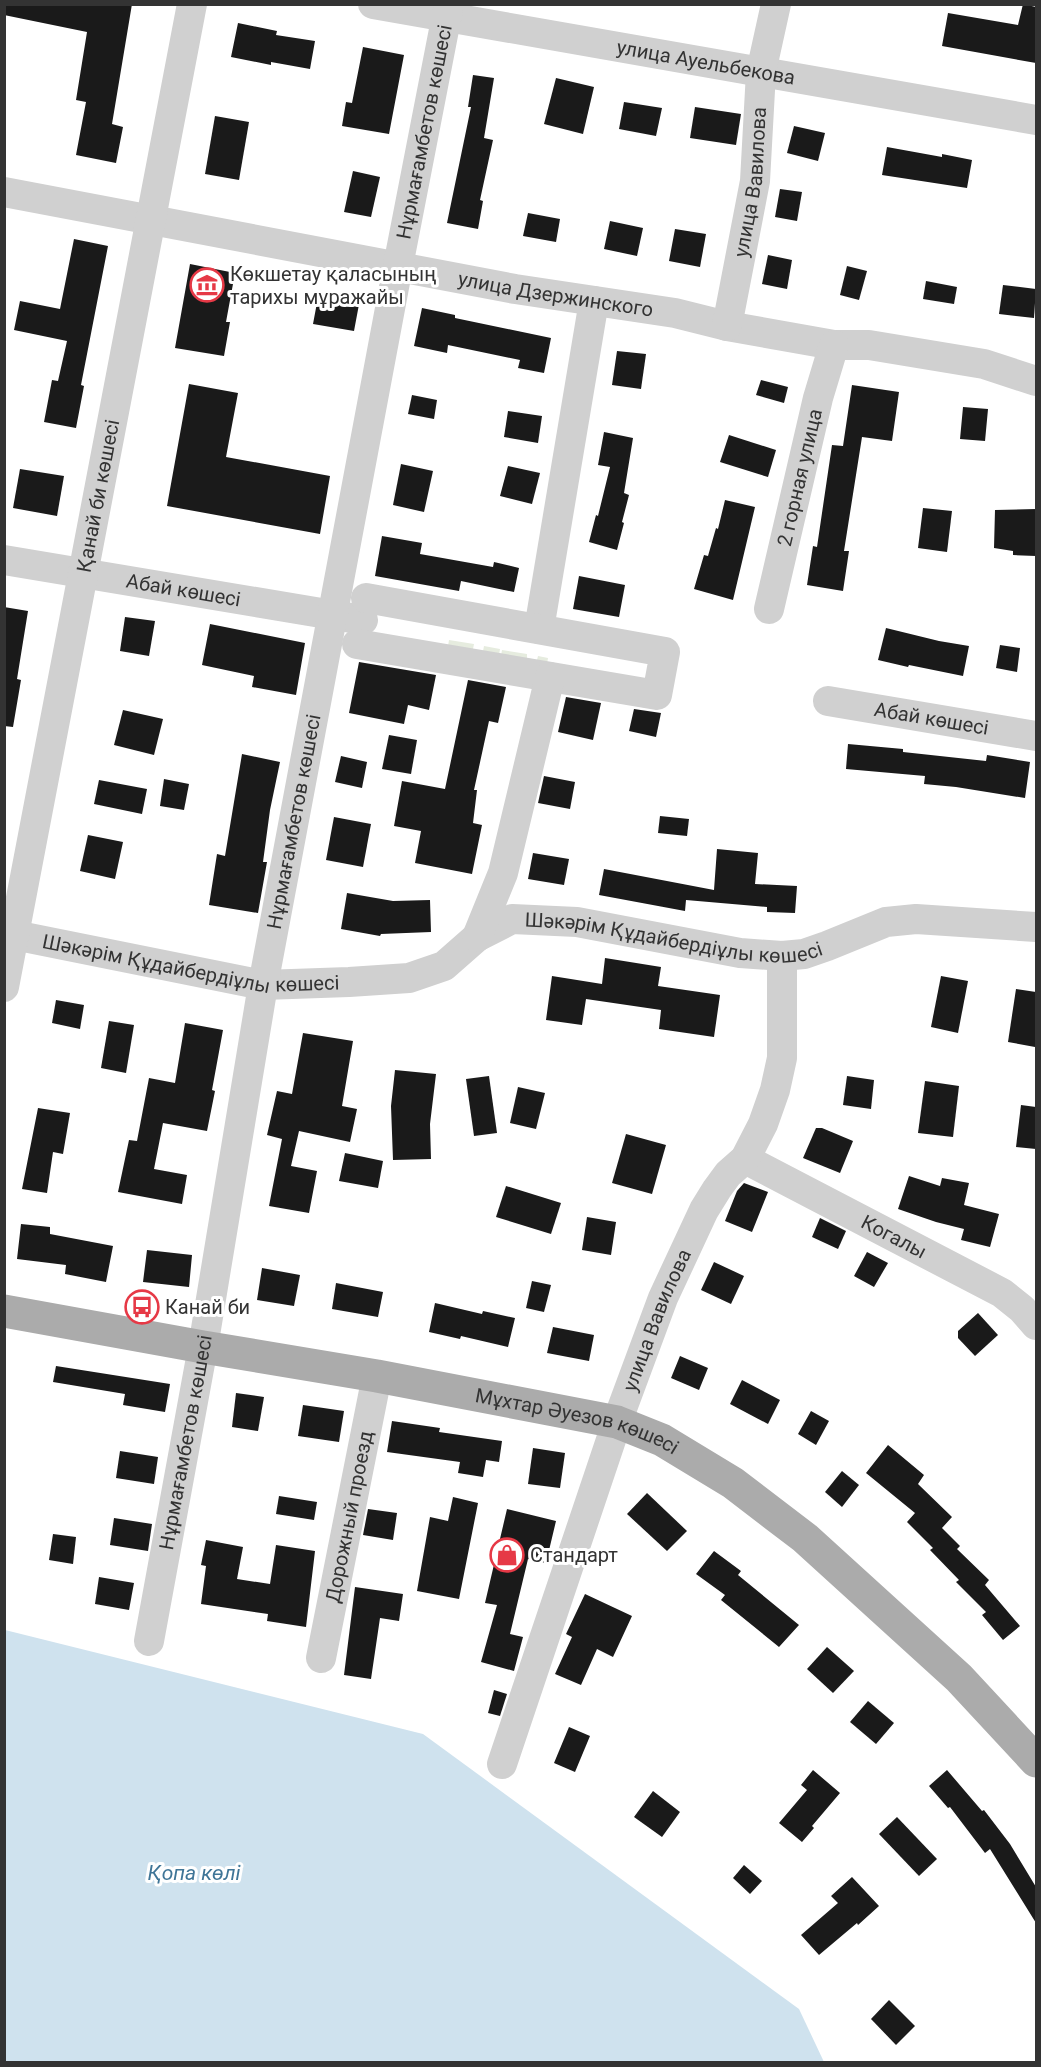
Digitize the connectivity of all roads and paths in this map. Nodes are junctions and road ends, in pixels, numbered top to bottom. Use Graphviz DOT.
graph roads {
  1 [pos="192,4"];
  2 [pos="373,4"];
  3 [pos="776,4"];
  4 [pos="448,11"];
  5 [pos="761,72"];
  6 [pos="1036,120"];
  7 [pos="4,192"];
  8 [pos="151,219"];
  9 [pos="398,266"];
  10 [pos="594,301"];
  11 [pos="727,326"];
  12 [pos="834,345"];
  13 [pos="1036,381"];
  14 [pos="4,560"];
  15 [pos="83,573"];
  16 [pos="769,609"];
  17 [pos="334,615"];
  18 [pos="362,620"];
  19 [pos="539,629"];
  20 [pos="550,677"];
  21 [pos="828,701"];
  22 [pos="1036,736"];
  23 [pos="1036,927"];
  24 [pos="9,934"];
  25 [pos="477,937"];
  26 [pos="782,956"];
  27 [pos="263,985"];
  28 [pos="4,987"];
  29 [pos="745,1159"];
  30 [pos="4,1311"];
  31 [pos="1036,1325"];
  32 [pos="203,1347"];
  33 [pos="377,1376"];
  34 [pos="617,1422"];
  35 [pos="148,1641"];
  36 [pos="321,1658"];
  37 [pos="1036,1761"];
  38 [pos="501,1764"];
  1 -- 8 [label="street, Қанай би көшесі"];
  2 -- 4 [label="street, улица Ауельбекова"];
  3 -- 5 [label="street, улица Вавилова"];
  4 -- 5 [label="street, улица Ауельбекова"];
  4 -- 9 [label="street, Нұрмағамбетов көшесі"];
  5 -- 6 [label="street, улица Ауельбекова"];
  5 -- 11 [label="street, улица Вавилова"];
  7 -- 8 [label="street, улица Дзержинского"];
  8 -- 9 [label="street, улица Дзержинского"];
  8 -- 15 [label="street, Қанай би көшесі"];
  9 -- 10 [label="street, улица Дзержинского"];
  9 -- 17 [label="street, Нұрмағамбетов көшесі"];
  10 -- 11 [label="street, улица Дзержинского"];
  10 -- 19 [label="street"];
  11 -- 12 [label="street, улица Дзержинского"];
  12 -- 13 [label="street, улица Дзержинского"];
  12 -- 16 [label="street, 2 горная улица"];
  14 -- 15 [label="street, Абай көшесі"];
  15 -- 17 [label="street, Абай көшесі"];
  15 -- 24 [label="street, Қанай би көшесі"];
  17 -- 18 [label="street, Абай көшесі"];
  17 -- 27 [label="street, Нұрмағамбетов көшесі"];
  18 -- 19 [label="street"];
  18 -- 20 [label="street"];
  19 -- 20 [label="street"];
  20 -- 25 [label="street"];
  21 -- 22 [label="street, Абай көшесі"];
  23 -- 26 [label="street, Шәкәрім Құдайбердіұлы көшесі"];
  24 -- 27 [label="street, Шәкәрім Құдайбердіұлы көшесі"];
  24 -- 28 [label="street, Қанай би көшесі"];
  25 -- 26 [label="street, Шәкәрім Құдайбердіұлы көшесі"];
  25 -- 27 [label="street, Шәкәрім Құдайбердіұлы көшесі"];
  26 -- 29 [label="street, улица Вавилова"];
  27 -- 32 [label="street, Нұрмағамбетов көшесі"];
  29 -- 31 [label="street, Когалы"];
  29 -- 34 [label="street, улица Вавилова"];
  30 -- 32 [label="main road, Мұхтар Әуезов көшесі"];
  32 -- 33 [label="main road, Мұхтар Әуезов көшесі"];
  32 -- 35 [label="street, Нұрмағамбетов көшесі"];
  33 -- 34 [label="main road, Мұхтар Әуезов көшесі"];
  33 -- 36 [label="street, Дорожный проезд"];
  34 -- 37 [label="main road, Мұхтар Әуезов көшесі"];
  34 -- 38 [label="street, улица Вавилова"];
}
